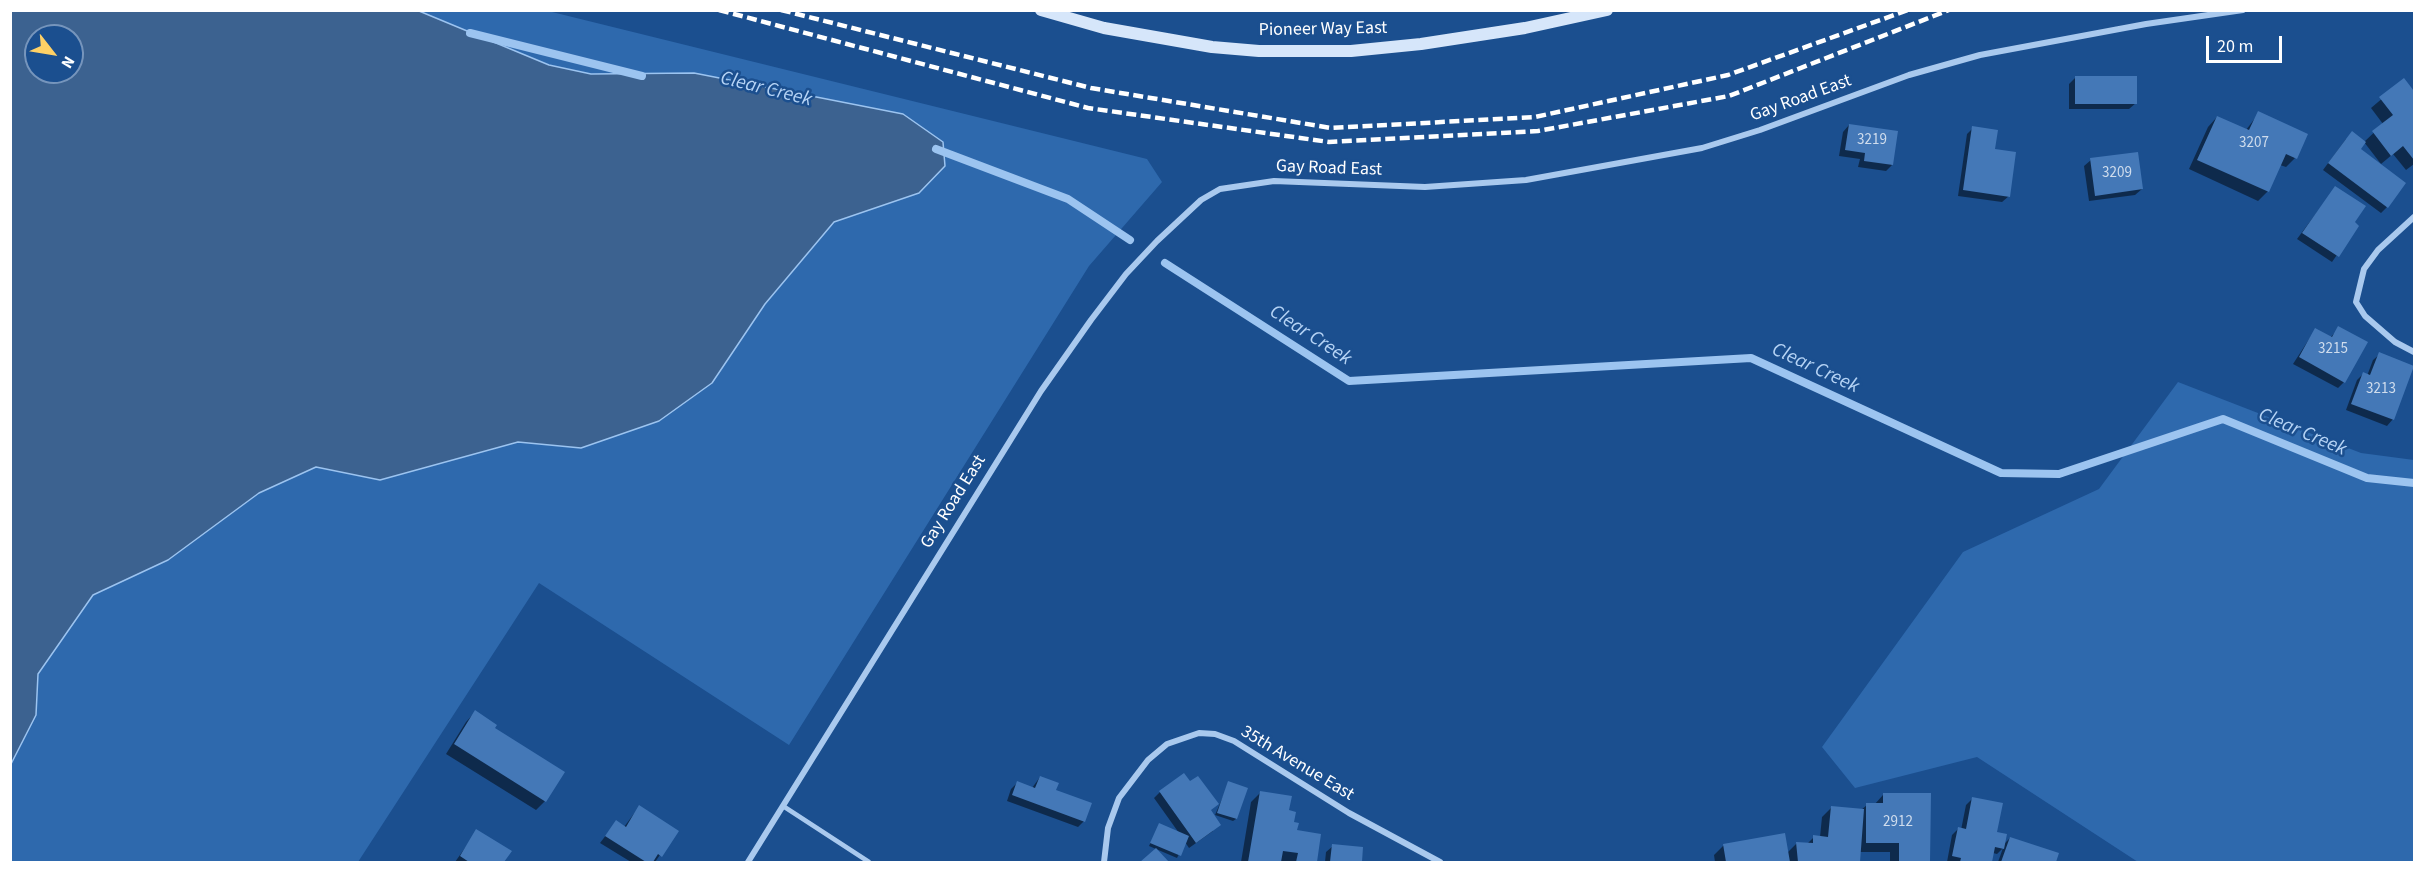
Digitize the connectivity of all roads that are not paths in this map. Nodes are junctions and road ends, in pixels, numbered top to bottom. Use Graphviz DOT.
graph roads {
  1 [pos="1041,10"];
  2 [pos="1607,10"];
  3 [pos="2243,10"];
  4 [pos="2415,217"];
  5 [pos="2415,352"];
  6 [pos="783,806"];
  7 [pos="748,862"];
  8 [pos="869,862"];
  9 [pos="1104,862"];
  10 [pos="1440,862"];
  1 -- 2 [label="main road, Pioneer Way East"];
  3 -- 6 [label="street, Gay Road East"];
  4 -- 5 [label="street"];
  6 -- 7 [label="street, Gay Road East"];
  6 -- 8 [label="lane"];
  9 -- 10 [label="street, 35th Avenue East"];
}
